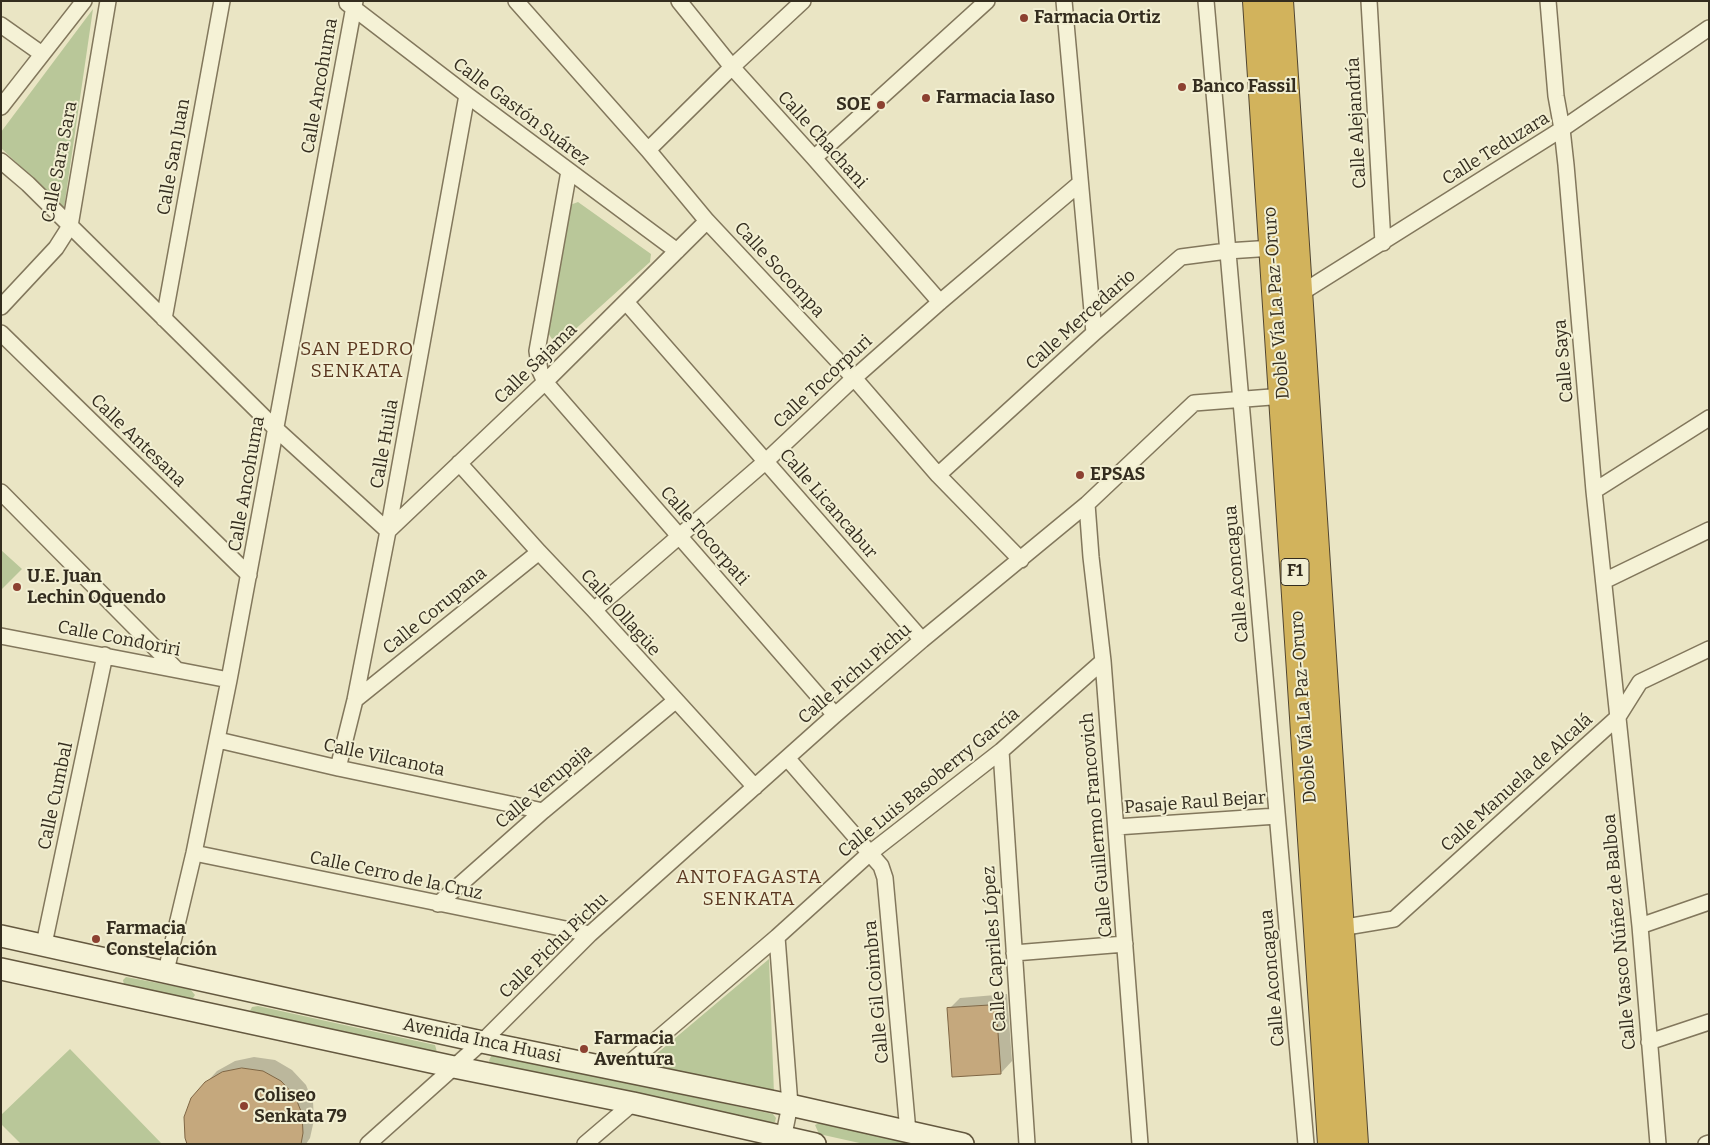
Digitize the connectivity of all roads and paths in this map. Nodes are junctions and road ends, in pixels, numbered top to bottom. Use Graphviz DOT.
graph roads {
  1 [pos="84,1"];
  2 [pos="108,1"];
  3 [pos="222,1"];
  4 [pos="517,1"];
  5 [pos="679,1"];
  6 [pos="803,1"];
  7 [pos="987,1"];
  8 [pos="1064,1"];
  9 [pos="1206,1"];
  10 [pos="1257,1"];
  11 [pos="1279,1"];
  12 [pos="1368,1"];
  13 [pos="1548,1"];
  14 [pos="351,3"];
  15 [pos="1,25"];
  16 [pos="1709,28"];
  17 [pos="42,54"];
  18 [pos="732,68"];
  19 [pos="467,95"];
  20 [pos="1,107"];
  21 [pos="1562,130"];
  22 [pos="648,150"];
  23 [pos="814,158"];
  24 [pos="1,161"];
  25 [pos="569,171"];
  26 [pos="1079,184"];
  27 [pos="707,220"];
  28 [pos="70,226"];
  29 [pos="1383,243"];
  30 [pos="1273,248"];
  31 [pos="677,251"];
  32 [pos="1227,251"];
  33 [pos="1298,295"];
  34 [pos="626,302"];
  35 [pos="940,302"];
  36 [pos="1,307"];
  37 [pos="164,319"];
  38 [pos="1,333"];
  39 [pos="1094,333"];
  40 [pos="854,378"];
  41 [pos="545,382"];
  42 [pos="1284,396"];
  43 [pos="1240,400"];
  44 [pos="1709,418"];
  45 [pos="276,429"];
  46 [pos="765,462"];
  47 [pos="459,463"];
  48 [pos="938,475"];
  49 [pos="1594,491"];
  50 [pos="1,492"];
  51 [pos="1087,504"];
  52 [pos="1709,530"];
  53 [pos="388,531"];
  54 [pos="678,536"];
  55 [pos="539,552"];
  56 [pos="1021,560"];
  57 [pos="249,575"];
  58 [pos="1604,582"];
  59 [pos="594,610"];
  60 [pos="1,636"];
  61 [pos="922,640"];
  62 [pos="1709,649"];
  63 [pos="104,655"];
  64 [pos="1103,661"];
  65 [pos="176,669"];
  66 [pos="229,680"];
  67 [pos="355,700"];
  68 [pos="675,701"];
  69 [pos="835,715"];
  70 [pos="1618,717"];
  71 [pos="218,740"];
  72 [pos="1001,751"];
  73 [pos="787,758"];
  74 [pos="338,768"];
  75 [pos="755,788"];
  76 [pos="543,811"];
  77 [pos="1277,816"];
  78 [pos="1116,827"];
  79 [pos="194,853"];
  80 [pos="870,853"];
  81 [pos="1709,902"];
  82 [pos="438,904"];
  83 [pos="1640,926"];
  84 [pos="1340,928"];
  85 [pos="590,934"];
  86 [pos="1,936"];
  87 [pos="777,937"];
  88 [pos="44,944"];
  89 [pos="1125,944"];
  90 [pos="1014,953"];
  91 [pos="94,956"];
  92 [pos="1,969"];
  93 [pos="166,972"];
  94 [pos="225,985"];
  95 [pos="86,988"];
  96 [pos="220,1016"];
  97 [pos="1709,1022"];
  98 [pos="482,1042"];
  99 [pos="1649,1042"];
  100 [pos="454,1067"];
  101 [pos="620,1071"];
  102 [pos="634,1103"];
  103 [pos="790,1105"];
  104 [pos="908,1132"];
  105 [pos="783,1141"];
  106 [pos="368,1144"];
  107 [pos="586,1144"];
  108 [pos="815,1144"];
  109 [pos="963,1144"];
  110 [pos="1027,1144"];
  111 [pos="1140,1144"];
  112 [pos="1306,1144"];
  113 [pos="1332,1144"];
  114 [pos="1354,1144"];
  115 [pos="1658,1144"];
  1 -- 17 [label="street"];
  2 -- 28 [label="street, Calle Sara Sara"];
  3 -- 37 [label="street, Calle San Juan"];
  4 -- 22 [label="street, Calle Socompa"];
  5 -- 18 [label="street, Calle Chachani"];
  6 -- 18 [label="street"];
  7 -- 23 [label="street"];
  8 -- 26 [label="street"];
  9 -- 32 [label="street, Calle Aconcagua"];
  10 -- 30 [label="highway, Doble Vía La Paz-Oruro / F1"];
  11 -- 33 [label="highway, Doble Vía La Paz-Oruro / F1"];
  12 -- 29 [label="street, Calle Alejandría"];
  13 -- 21 [label="street, Calle Saya"];
  14 -- 19 [label="street, Calle Gastón Suárez"];
  14 -- 45 [label="street, Calle Ancohuma"];
  15 -- 17 [label="street"];
  16 -- 21 [label="street, Calle Teduzara"];
  17 -- 20 [label="street"];
  18 -- 22 [label="street"];
  18 -- 23 [label="street, Calle Chachani"];
  19 -- 25 [label="street, Calle Gastón Suárez"];
  19 -- 53 [label="street, Calle Huila"];
  21 -- 29 [label="street, Calle Teduzara"];
  21 -- 49 [label="street, Calle Saya"];
  22 -- 27 [label="street, Calle Socompa"];
  23 -- 35 [label="street, Calle Chachani"];
  24 -- 28 [label="street"];
  25 -- 31 [label="street, Calle Gastón Suárez"];
  25 -- 41 [label="street"];
  26 -- 35 [label="street, Calle Tocorpuri"];
  26 -- 39 [label="street"];
  27 -- 31 [label="street, Calle Sajama"];
  27 -- 40 [label="street, Calle Socompa"];
  28 -- 36 [label="street, Calle Sara Sara"];
  28 -- 37 [label="street"];
  29 -- 33 [label="street, Calle Teduzara"];
  30 -- 32 [label="street, Calle Mercedario"];
  30 -- 42 [label="highway, Doble Vía La Paz-Oruro / F1"];
  31 -- 34 [label="street, Calle Sajama"];
  32 -- 39 [label="street, Calle Mercedario"];
  32 -- 43 [label="street, Calle Aconcagua"];
  33 -- 84 [label="highway, Doble Vía La Paz-Oruro / F1"];
  34 -- 41 [label="street, Calle Sajama"];
  34 -- 46 [label="street, Calle Licancabur"];
  35 -- 40 [label="street, Calle Tocorpuri"];
  37 -- 45 [label="street"];
  38 -- 57 [label="street, Calle Antesana"];
  39 -- 48 [label="street, Calle Mercedario"];
  40 -- 46 [label="street, Calle Tocorpuri"];
  40 -- 48 [label="street, Calle Socompa"];
  41 -- 47 [label="street, Calle Sajama"];
  41 -- 54 [label="street, Calle Tocorpati"];
  42 -- 43 [label="street, Calle Pichu Pichu"];
  42 -- 113 [label="highway, Doble Vía La Paz-Oruro / F1"];
  43 -- 51 [label="street, Calle Pichu Pichu"];
  43 -- 77 [label="street, Calle Aconcagua"];
  44 -- 49 [label="street"];
  45 -- 53 [label="street"];
  45 -- 57 [label="street, Calle Ancohuma"];
  46 -- 54 [label="street, Calle Tocorpuri"];
  46 -- 61 [label="street, Calle Licancabur"];
  47 -- 53 [label="street, Calle Sajama"];
  47 -- 55 [label="street, Calle Ollagüe"];
  48 -- 56 [label="street, Calle Socompa"];
  49 -- 58 [label="street, Calle Saya"];
  50 -- 65 [label="street"];
  51 -- 56 [label="street, Calle Pichu Pichu"];
  51 -- 64 [label="street, Calle Guillermo Francovich"];
  52 -- 58 [label="street"];
  53 -- 67 [label="street, Calle Huila"];
  54 -- 59 [label="street, Calle Tocorpuri"];
  54 -- 69 [label="street, Calle Tocorpati"];
  55 -- 59 [label="street, Calle Ollagüe"];
  55 -- 67 [label="street, Calle Corupana"];
  56 -- 61 [label="street, Calle Pichu Pichu"];
  57 -- 66 [label="street, Calle Ancohuma"];
  58 -- 70 [label="street, Calle Saya"];
  59 -- 68 [label="street, Calle Ollagüe"];
  60 -- 63 [label="street, Calle Condoriri"];
  61 -- 69 [label="street, Calle Pichu Pichu"];
  62 -- 70 [label="street, Calle Manuela de Alcalá"];
  63 -- 65 [label="street, Calle Condoriri"];
  63 -- 88 [label="street, Calle Cumbal"];
  64 -- 72 [label="street, Calle Luis Basoberry García"];
  64 -- 78 [label="street, Calle Guillermo Francovich"];
  65 -- 66 [label="street, Calle Condoriri"];
  66 -- 71 [label="street, Calle Ancohuma"];
  67 -- 74 [label="street, Calle Huila"];
  68 -- 75 [label="street, Calle Ollagüe"];
  68 -- 76 [label="street, Calle Yerupaja"];
  69 -- 73 [label="street, Calle Pichu Pichu"];
  70 -- 83 [label="street, Calle Vasco Núñez de Balboa"];
  70 -- 84 [label="street, Calle Manuela de Alcalá"];
  71 -- 74 [label="street, Calle Vilcanota"];
  71 -- 79 [label="street, Calle Ancohuma"];
  72 -- 80 [label="street, Calle Luis Basoberry García"];
  72 -- 90 [label="street, Calle Capriles López"];
  73 -- 75 [label="street, Calle Pichu Pichu"];
  73 -- 80 [label="street, Calle Gil Coimbra"];
  74 -- 76 [label="street, Calle Vilcanota"];
  75 -- 85 [label="street, Calle Pichu Pichu"];
  76 -- 82 [label="street, Calle Yerupaja"];
  77 -- 78 [label="street, Pasaje Raul Bejar"];
  77 -- 112 [label="street, Calle Aconcagua"];
  78 -- 89 [label="street, Calle Guillermo Francovich"];
  79 -- 82 [label="street, Calle Cerro de la Cruz"];
  79 -- 93 [label="street, Calle Ancohuma"];
  80 -- 87 [label="street, Calle Luis Basoberry García"];
  80 -- 104 [label="street, Calle Gil Coimbra"];
  81 -- 83 [label="street"];
  82 -- 85 [label="street, Calle Cerro de la Cruz"];
  83 -- 99 [label="street, Calle Vasco Núñez de Balboa"];
  84 -- 114 [label="highway, Doble Vía La Paz-Oruro / F1"];
  85 -- 98 [label="street, Calle Pichu Pichu"];
  86 -- 88 [label="street, Avenida Inca Huasi"];
  87 -- 101 [label="street, Calle Luis Basoberry García"];
  87 -- 103 [label="street"];
  88 -- 91 [label="street, Avenida Inca Huasi"];
  89 -- 90 [label="street"];
  89 -- 111 [label="street, Calle Guillermo Francovich"];
  90 -- 110 [label="street, Calle Capriles López"];
  91 -- 93 [label="street, Avenida Inca Huasi"];
  91 -- 95 [label="street"];
  92 -- 95 [label="street, Avenida Inca Huasi"];
  93 -- 94 [label="street, Avenida Inca Huasi"];
  94 -- 96 [label="street"];
  94 -- 98 [label="street, Avenida Inca Huasi"];
  95 -- 96 [label="street, Avenida Inca Huasi"];
  96 -- 100 [label="street, Avenida Inca Huasi"];
  97 -- 99 [label="street"];
  98 -- 100 [label="street, Calle Pichu Pichu"];
  98 -- 101 [label="street, Avenida Inca Huasi"];
  99 -- 115 [label="street, Calle Vasco Núñez de Balboa"];
  100 -- 102 [label="street, Avenida Inca Huasi"];
  100 -- 106 [label="street, Calle Pichu Pichu"];
  101 -- 103 [label="street, Avenida Inca Huasi"];
  102 -- 105 [label="street, Avenida Inca Huasi"];
  102 -- 107 [label="street"];
  103 -- 104 [label="street, Avenida Inca Huasi"];
  103 -- 105 [label="street"];
  104 -- 109 [label="street, Avenida Inca Huasi"];
  105 -- 108 [label="street, Avenida Inca Huasi"];
}
